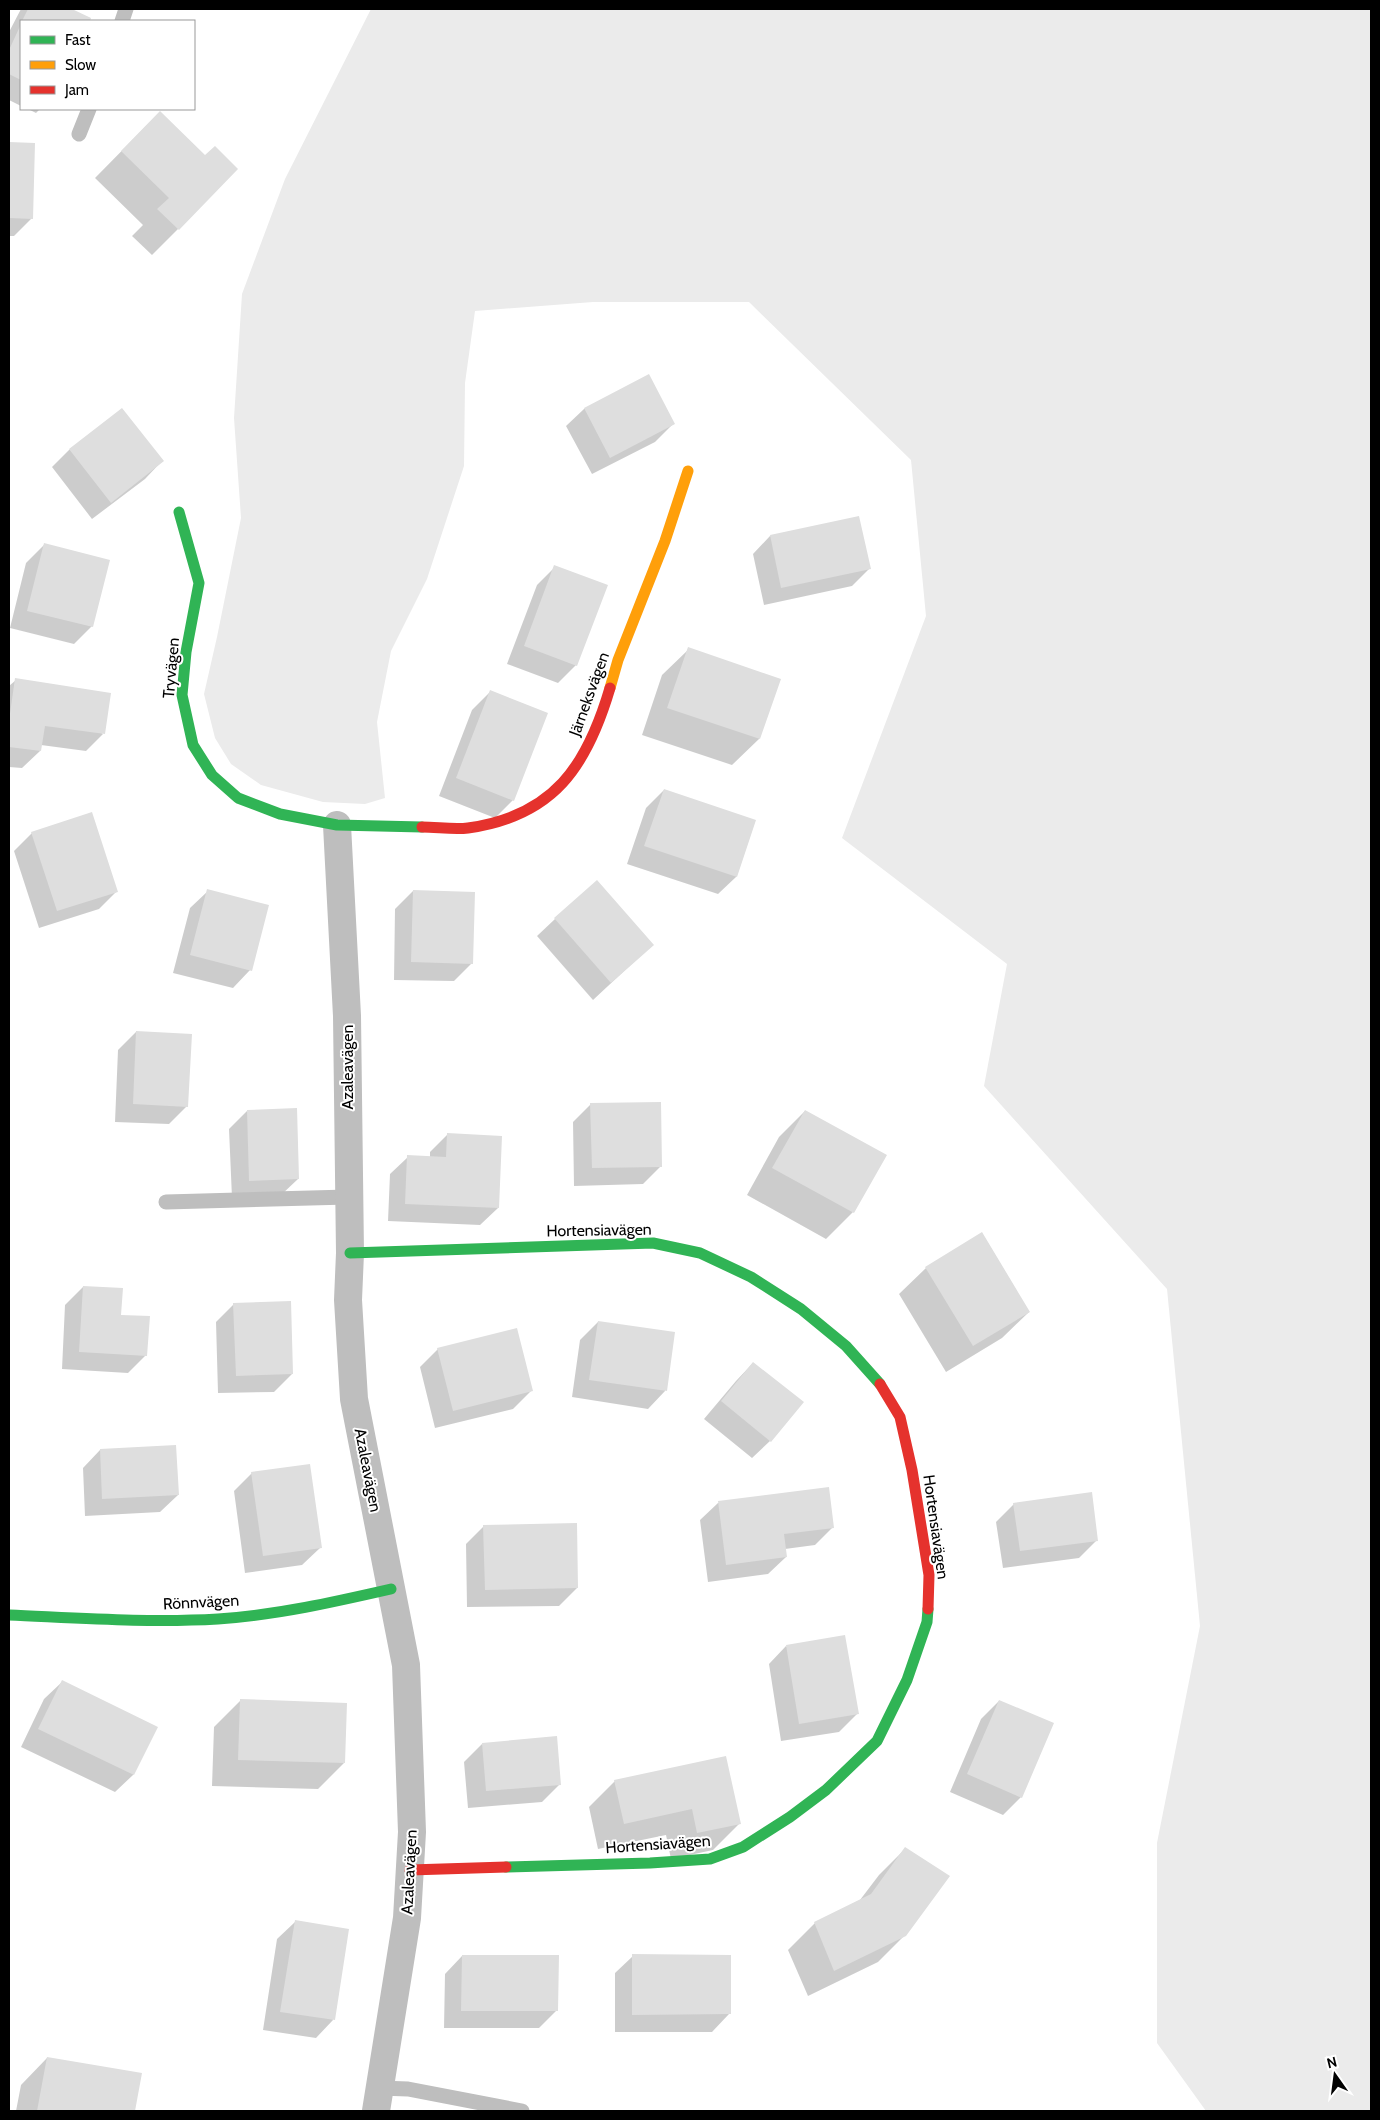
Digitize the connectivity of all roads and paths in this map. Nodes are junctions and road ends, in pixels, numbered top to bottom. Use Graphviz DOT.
graph roads {
  1 [pos="89,110"];
  2 [pos="79,134"];
  3 [pos="688,471"];
  4 [pos="180,512"];
  5 [pos="337,825"];
  6 [pos="348,1197"];
  7 [pos="166,1202"];
  8 [pos="350,1253"];
  9 [pos="391,1589"];
  10 [pos="9,1615"];
  11 [pos="410,1870"];
  12 [pos="378,2100"];
  13 [pos="522,2111"];
  1 -- 2 [label="lane"];
  3 -- 5 [label="street, Järneksvägen"];
  4 -- 5 [label="street, Tryvägen"];
  5 -- 6 [label="street, Azaleavägen"];
  6 -- 7 [label="lane"];
  6 -- 8 [label="street, Azaleavägen"];
  8 -- 9 [label="street, Azaleavägen"];
  8 -- 11 [label="street, Hortensiavägen"];
  9 -- 10 [label="street, Rönnvägen"];
  9 -- 11 [label="street, Azaleavägen"];
  11 -- 12 [label="street, Azaleavägen"];
  12 -- 13 [label="lane"];
}
